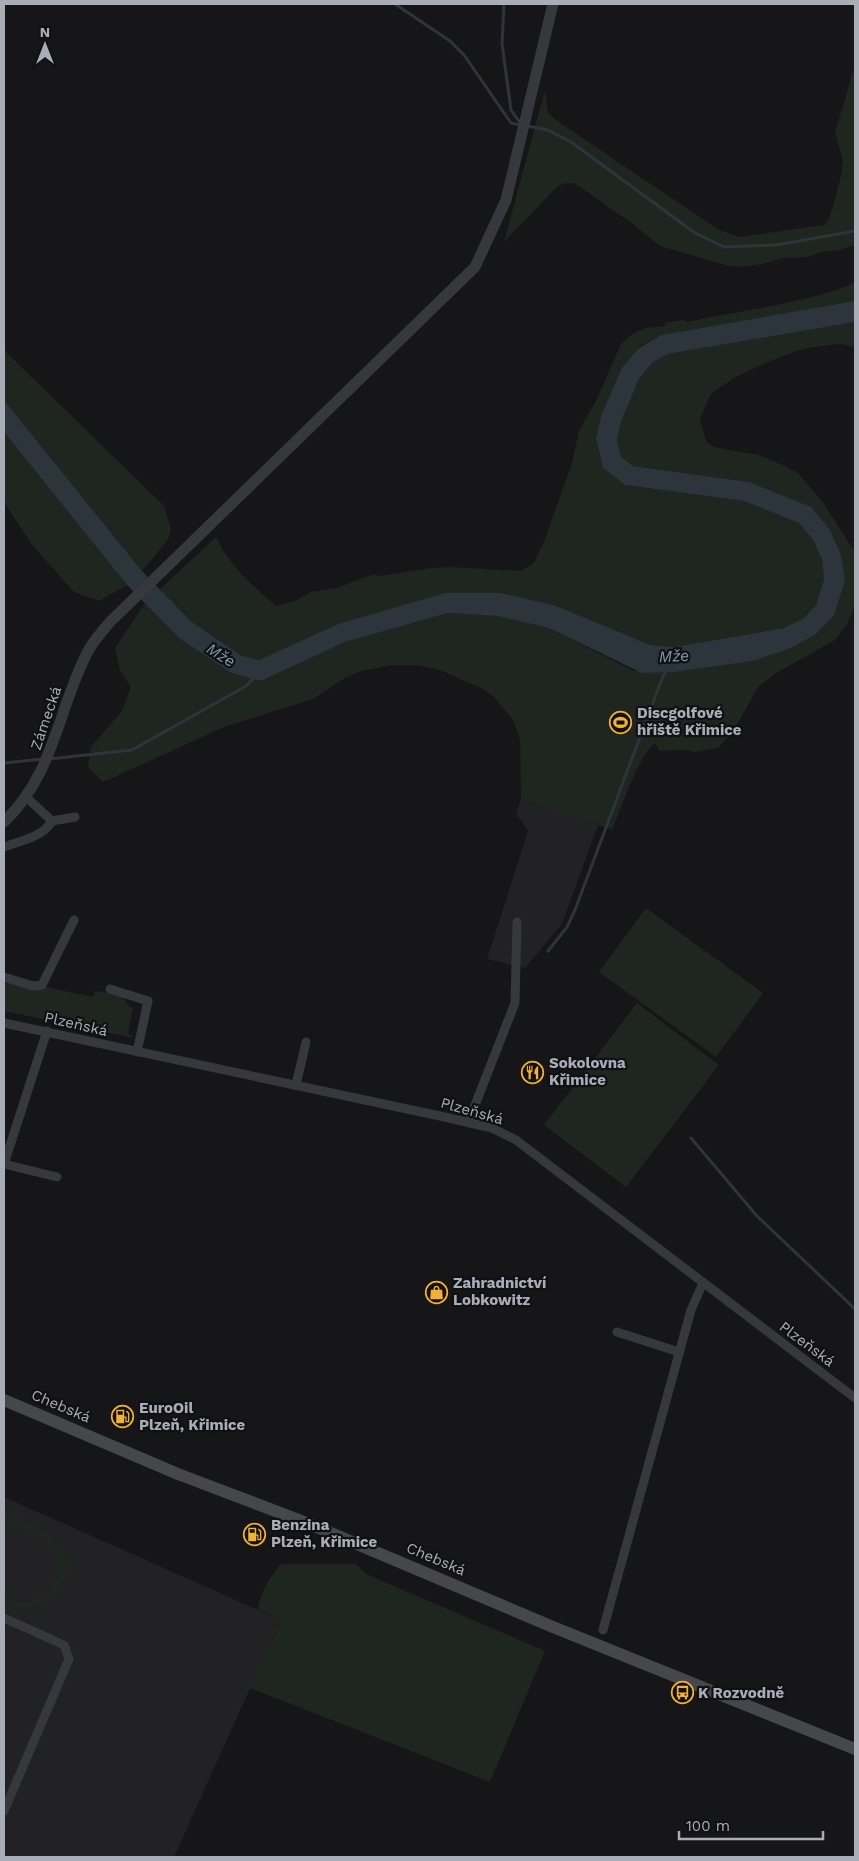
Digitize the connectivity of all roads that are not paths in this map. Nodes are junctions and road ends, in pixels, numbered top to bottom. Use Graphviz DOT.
graph roads {
  1 [pos="553,4"];
  2 [pos="26,797"];
  3 [pos="75,817"];
  4 [pos="52,821"];
  5 [pos="4,822"];
  6 [pos="4,847"];
  7 [pos="74,920"];
  8 [pos="517,922"];
  9 [pos="4,977"];
  10 [pos="110,990"];
  11 [pos="4,1023"];
  12 [pos="47,1032"];
  13 [pos="306,1042"];
  14 [pos="137,1052"];
  15 [pos="296,1085"];
  16 [pos="468,1122"];
  17 [pos="57,1177"];
  18 [pos="703,1282"];
  19 [pos="617,1332"];
  20 [pos="679,1352"];
  21 [pos="855,1398"];
  22 [pos="4,1400"];
  23 [pos="4,1618"];
  24 [pos="602,1630"];
  25 [pos="855,1749"];
  26 [pos="4,1811"];
  1 -- 2 [label="street, Zámecká"];
  2 -- 4 [label="street"];
  2 -- 5 [label="street, Zámecká"];
  3 -- 4 [label="street"];
  4 -- 6 [label="street"];
  7 -- 9 [label="street"];
  8 -- 16 [label="street"];
  10 -- 14 [label="street"];
  11 -- 12 [label="street, Plzeňská"];
  12 -- 14 [label="street, Plzeňská"];
  12 -- 17 [label="street"];
  13 -- 15 [label="street"];
  14 -- 15 [label="street, Plzeňská"];
  15 -- 16 [label="street, Plzeňská"];
  16 -- 18 [label="street, Plzeňská"];
  18 -- 20 [label="street"];
  18 -- 21 [label="street, Plzeňská"];
  19 -- 20 [label="street"];
  20 -- 24 [label="street"];
  22 -- 25 [label="main road, Chebská"];
  23 -- 26 [label="street"];
}
